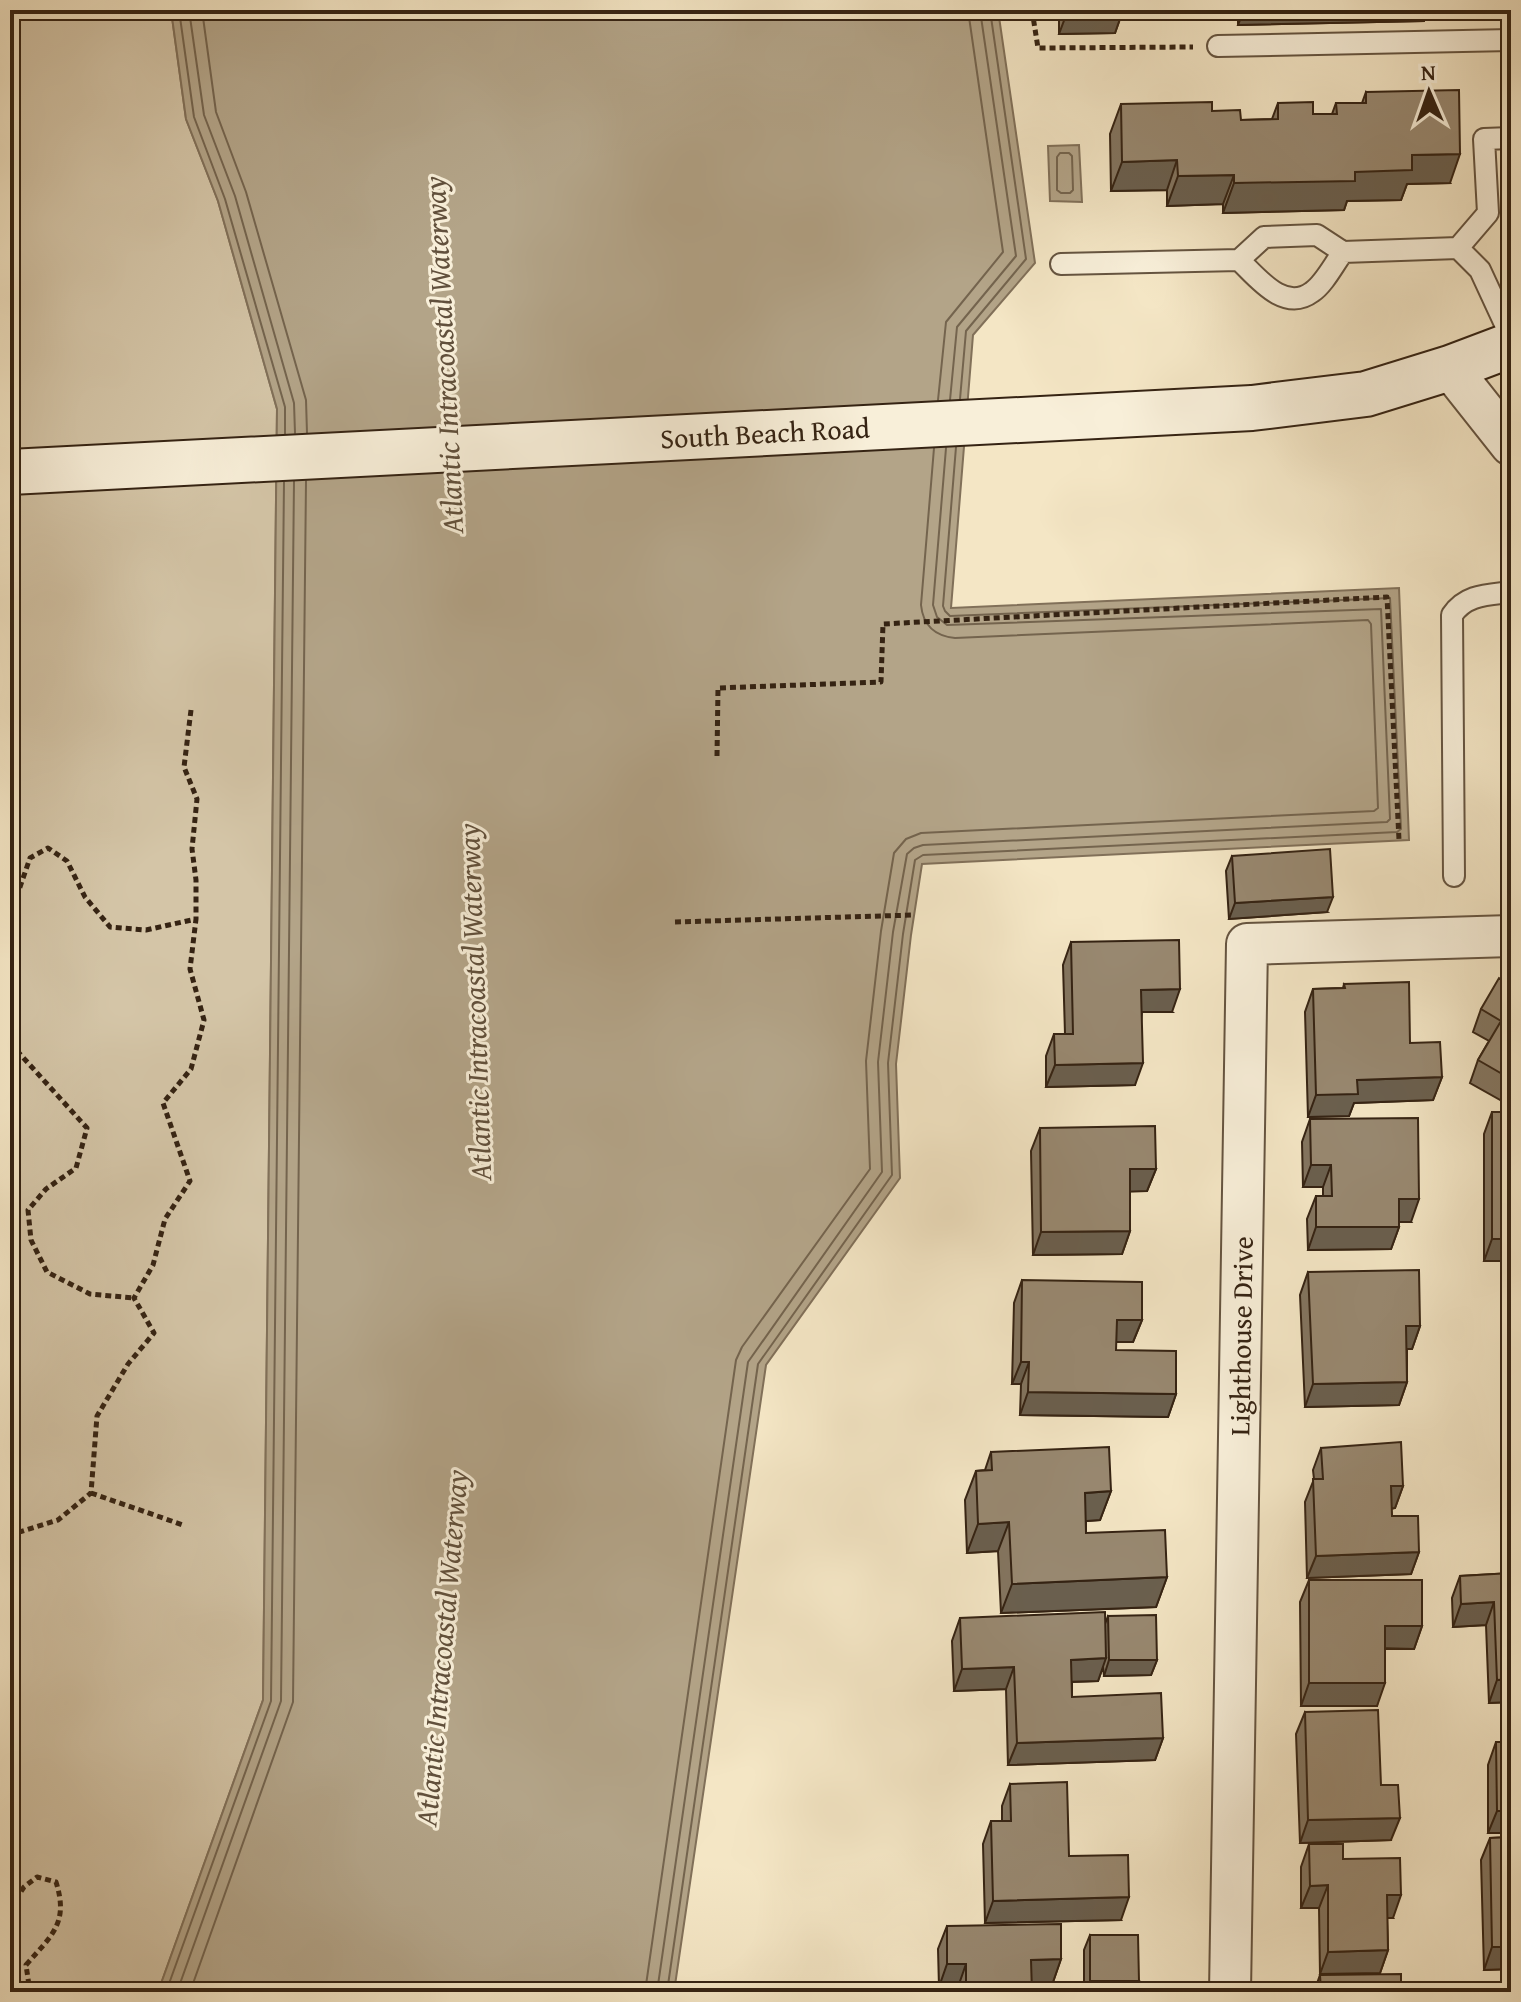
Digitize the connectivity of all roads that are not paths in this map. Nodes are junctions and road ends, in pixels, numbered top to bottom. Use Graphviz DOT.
graph roads {
  1 [pos="1511,40"];
  2 [pos="1218,46"];
  3 [pos="1511,138"];
  4 [pos="1458,248"];
  5 [pos="1343,252"];
  6 [pos="1239,260"];
  7 [pos="1061,264"];
  8 [pos="1511,337"];
  9 [pos="1511,345"];
  10 [pos="1450,368"];
  11 [pos="1511,445"];
  12 [pos="10,472"];
  13 [pos="1511,592"];
  14 [pos="1454,876"];
  15 [pos="1511,936"];
  16 [pos="1230,1992"];
  1 -- 2 [label="lane"];
  3 -- 4 [label="lane"];
  4 -- 5 [label="lane"];
  4 -- 8 [label="lane"];
  5 -- 6 [label="lane"];
  5 -- 6 [label="lane"];
  6 -- 7 [label="lane"];
  9 -- 10 [label="street, South Beach Road"];
  10 -- 11 [label="street"];
  10 -- 12 [label="street, South Beach Road"];
  13 -- 14 [label="lane"];
  15 -- 16 [label="street, Lighthouse Drive"];
}
